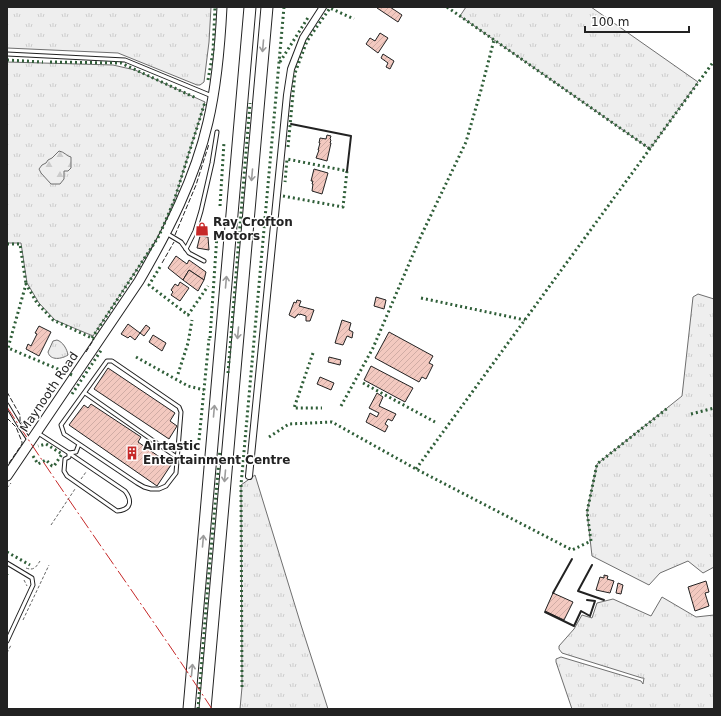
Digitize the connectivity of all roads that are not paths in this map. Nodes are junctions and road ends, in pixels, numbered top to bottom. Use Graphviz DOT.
graph roads {
  1 [pos="222,7"];
  2 [pos="250,7"];
  3 [pos="267,7"];
  4 [pos="323,7"];
  5 [pos="7,54"];
  6 [pos="213,97"];
  7 [pos="217,132"];
  8 [pos="166,233"];
  9 [pos="186,249"];
  10 [pos="204,261"];
  11 [pos="84,393"];
  12 [pos="7,405"];
  13 [pos="36,432"];
  14 [pos="30,441"];
  15 [pos="79,444"];
  16 [pos="69,454"];
  17 [pos="178,458"];
  18 [pos="7,476"];
  19 [pos="249,476"];
  20 [pos="7,563"];
  21 [pos="7,641"];
  22 [pos="188,709"];
  23 [pos="205,709"];
  1 -- 6 [label="main road, Maynooth Road"];
  22 -- 2 [label="highway, one-way"];
  3 -- 23 [label="highway, one-way"];
  4 -- 19 [label="street"];
  5 -- 6 [label="lane"];
  6 -- 8 [label="main road, Maynooth Road"];
  7 -- 9 [label="lane"];
  8 -- 9 [label="lane"];
  8 -- 13 [label="main road, Maynooth Road"];
  9 -- 10 [label="lane"];
  11 -- 15 [label="lane"];
  11 -- 17 [label="lane"];
  11 -- 17 [label="lane"];
  12 -- 14 [label="lane"];
  13 -- 14 [label="main road, Maynooth Road"];
  13 -- 16 [label="lane"];
  14 -- 18 [label="main road, Maynooth Road"];
  15 -- 16 [label="lane"];
  15 -- 17 [label="lane"];
  16 -- 16 [label="lane"];
  20 -- 21 [label="lane"];
}
